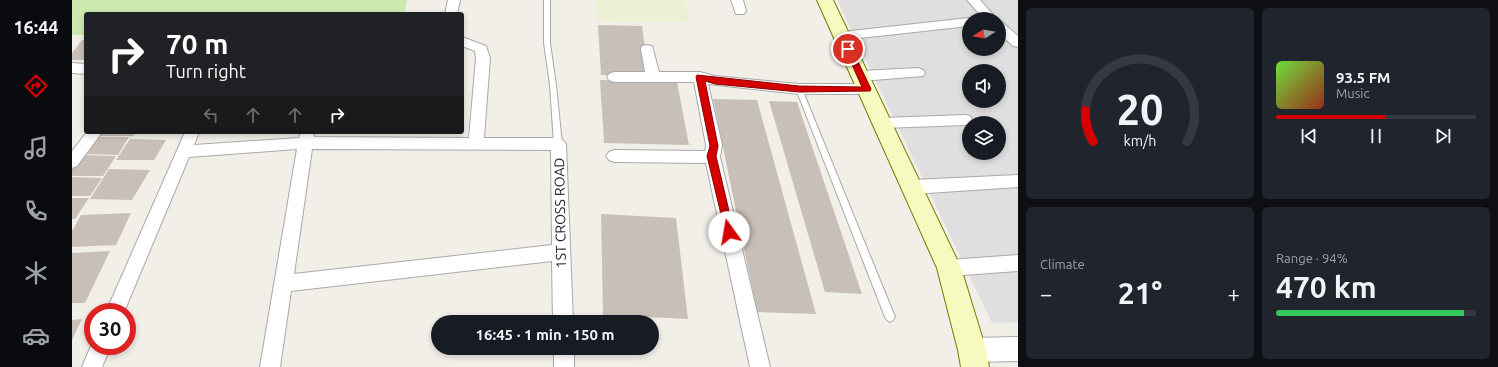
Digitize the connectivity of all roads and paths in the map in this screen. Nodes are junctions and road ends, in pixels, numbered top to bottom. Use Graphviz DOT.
graph roads {
  1 [pos="454,0"];
  2 [pos="547,0"];
  3 [pos="825,0"];
  4 [pos="973,0"];
  5 [pos="451,12"];
  6 [pos="984,12"];
  7 [pos="962,23"];
  8 [pos="1006,33"];
  9 [pos="842,36"];
  10 [pos="464,42"];
  11 [pos="1018,44"];
  12 [pos="647,49"];
  13 [pos="72,68"];
  14 [pos="84,69"];
  15 [pos="918,73"];
  16 [pos="614,77"];
  17 [pos="700,77"];
  18 [pos="652,78"];
  19 [pos="864,83"];
  20 [pos="799,89"];
  21 [pos="962,120"];
  22 [pos="883,123"];
  23 [pos="93,134"];
  24 [pos="191,134"];
  25 [pos="306,137"];
  26 [pos="376,138"];
  27 [pos="476,144"];
  28 [pos="558,144"];
  29 [pos="183,152"];
  30 [pos="614,156"];
  31 [pos="712,156"];
  32 [pos="72,162"];
  33 [pos="1018,181"];
  34 [pos="912,187"];
  35 [pos="561,252"];
  36 [pos="1018,263"];
  37 [pos="949,268"];
  38 [pos="284,283"];
  39 [pos="119,303"];
  40 [pos="563,315"];
  41 [pos="890,317"];
  42 [pos="1018,349"];
  43 [pos="97,355"];
  44 [pos="564,355"];
  45 [pos="974,358"];
  46 [pos="92,367"];
  47 [pos="270,367"];
  48 [pos="564,367"];
  49 [pos="760,367"];
  1 -- 5 [label="street"];
  2 -- 28 [label="lane"];
  3 -- 9 [label="main road"];
  4 -- 6 [label="street"];
  7 -- 9 [label="street"];
  8 -- 11 [label="street"];
  9 -- 19 [label="main road"];
  10 -- 27 [label="street"];
  12 -- 18 [label="street"];
  13 -- 14 [label="street"];
  15 -- 19 [label="street"];
  16 -- 18 [label="street"];
  17 -- 18 [label="street"];
  17 -- 20 [label="street"];
  17 -- 31 [label="street"];
  19 -- 20 [label="street"];
  19 -- 22 [label="main road"];
  20 -- 41 [label="lane"];
  21 -- 22 [label="street"];
  22 -- 34 [label="main road"];
  23 -- 32 [label="street"];
  24 -- 29 [label="street"];
  25 -- 26 [label="street, 1ST CROSS ROAD"];
  25 -- 29 [label="street, 1ST CROSS ROAD"];
  25 -- 38 [label="street"];
  26 -- 27 [label="street, 1ST CROSS ROAD"];
  27 -- 28 [label="street, 1ST CROSS ROAD"];
  28 -- 35 [label="street, 1ST CROSS ROAD"];
  29 -- 39 [label="street"];
  30 -- 31 [label="street"];
  31 -- 49 [label="street"];
  33 -- 34 [label="street"];
  34 -- 37 [label="main road"];
  35 -- 38 [label="street"];
  35 -- 40 [label="street, 1ST CROSS ROAD"];
  36 -- 37 [label="street"];
  37 -- 45 [label="main road"];
  38 -- 47 [label="street"];
  42 -- 45 [label="street"];
  43 -- 46 [label="street"];
  44 -- 48 [label="street"];
}
